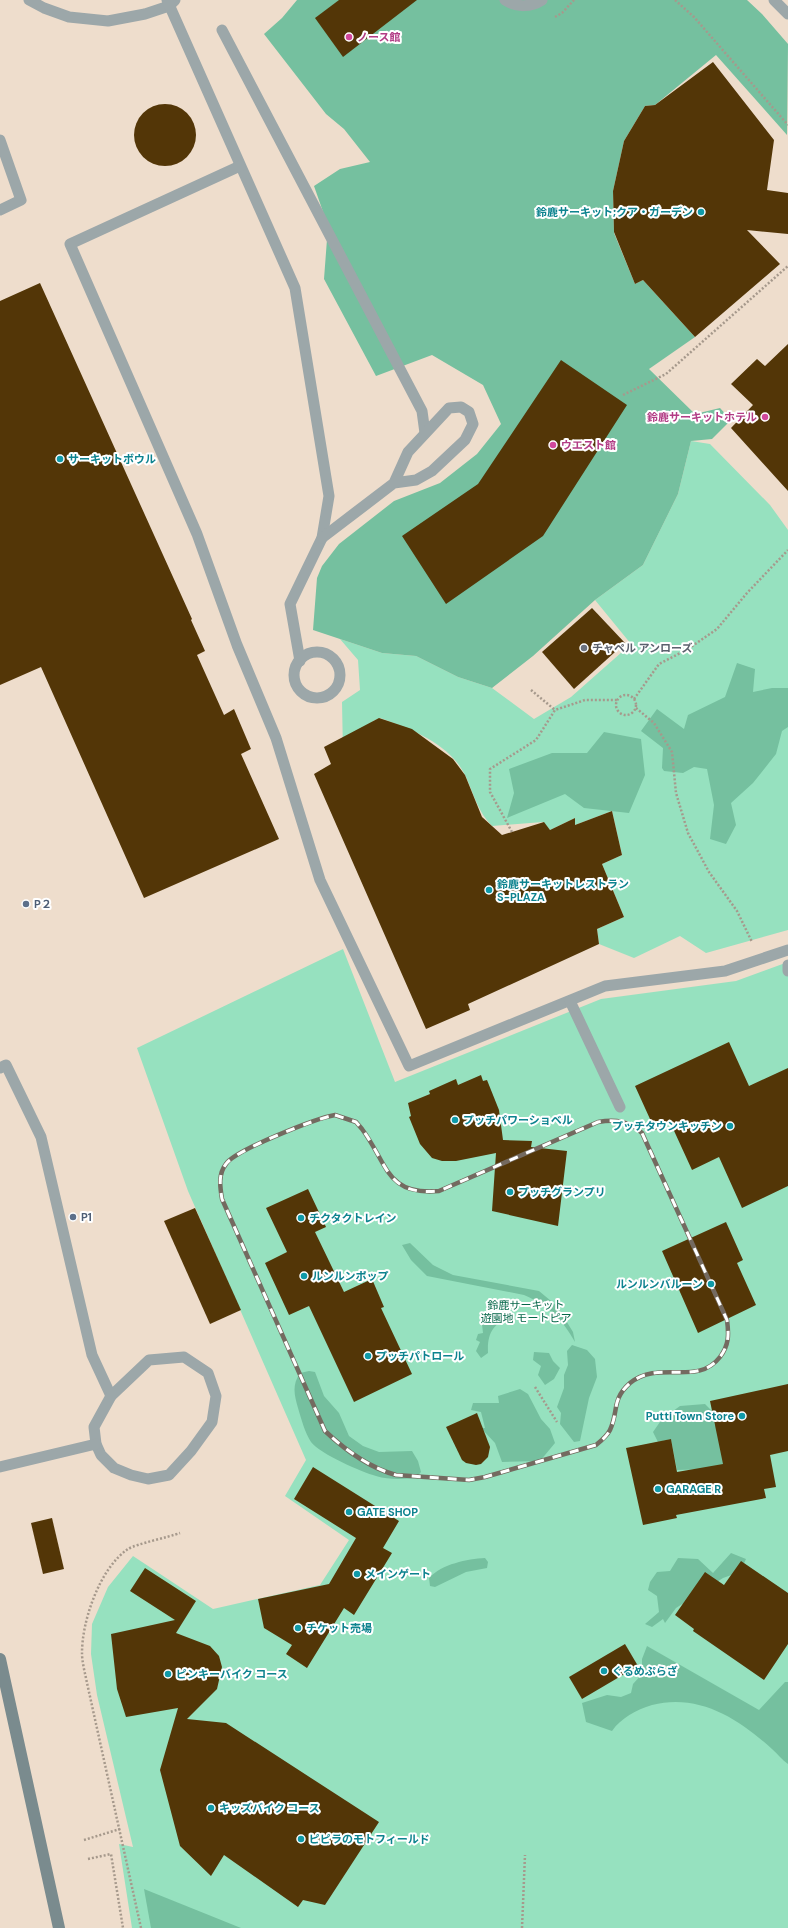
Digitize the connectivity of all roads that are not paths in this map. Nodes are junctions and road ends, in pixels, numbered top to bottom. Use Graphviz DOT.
graph roads {
  1 [pos="30,0"];
  2 [pos="505,0"];
  3 [pos="542,0"];
  4 [pos="774,0"];
  5 [pos="170,2"];
  6 [pos="788,14"];
  7 [pos="222,30"];
  8 [pos="0,140"];
  9 [pos="240,166"];
  10 [pos="0,210"];
  11 [pos="425,433"];
  12 [pos="394,483"];
  13 [pos="322,538"];
  14 [pos="300,661"];
  15 [pos="788,950"];
  16 [pos="788,964"];
  17 [pos="788,971"];
  18 [pos="570,1001"];
  19 [pos="0,1068"];
  20 [pos="620,1107"];
  21 [pos="112,1396"];
  22 [pos="96,1444"];
  23 [pos="0,1467"];
  24 [pos="0,1659"];
  25 [pos="59,1928"];
  1 -- 5 [label="lane"];
  2 -- 3 [label="lane"];
  4 -- 6 [label="lane"];
  5 -- 9 [label="lane"];
  7 -- 11 [label="lane"];
  8 -- 10 [label="lane"];
  9 -- 13 [label="lane"];
  9 -- 18 [label="lane"];
  11 -- 12 [label="lane"];
  11 -- 12 [label="lane"];
  12 -- 13 [label="lane"];
  13 -- 14 [label="lane"];
  14 -- 14 [label="lane"];
  15 -- 18 [label="lane"];
  16 -- 17 [label="lane"];
  18 -- 20 [label="lane"];
  19 -- 21 [label="lane"];
  21 -- 22 [label="lane"];
  21 -- 22 [label="lane"];
  22 -- 23 [label="lane"];
  24 -- 25 [label="street"];
}
